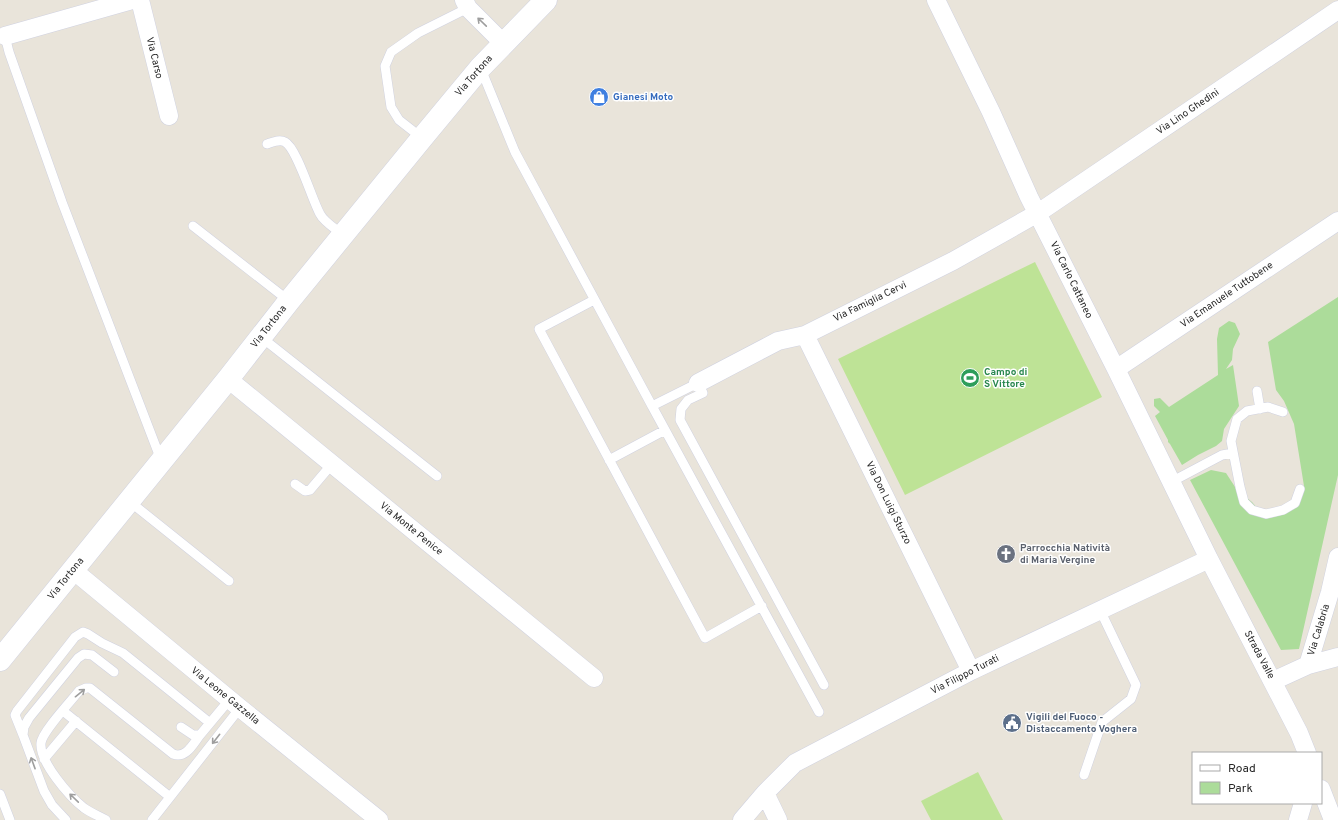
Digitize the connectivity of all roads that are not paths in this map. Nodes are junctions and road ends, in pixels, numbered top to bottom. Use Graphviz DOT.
graph roads {
  1 [pos="132,0"];
  2 [pos="140,0"];
  3 [pos="546,0"];
  4 [pos="936,0"];
  5 [pos="466,4"];
  6 [pos="1338,10"];
  7 [pos="5,36"];
  8 [pos="503,43"];
  9 [pos="480,68"];
  10 [pos="169,116"];
  11 [pos="422,138"];
  12 [pos="267,144"];
  13 [pos="1038,213"];
  14 [pos="1338,221"];
  15 [pos="193,226"];
  16 [pos="343,235"];
  17 [pos="594,300"];
  18 [pos="289,301"];
  19 [pos="805,335"];
  20 [pos="261,337"];
  21 [pos="1116,369"];
  22 [pos="228,379"];
  23 [pos="698,383"];
  24 [pos="1257,391"];
  25 [pos="652,406"];
  26 [pos="1260,409"];
  27 [pos="1283,412"];
  28 [pos="665,430"];
  29 [pos="1233,453"];
  30 [pos="609,460"];
  31 [pos="162,461"];
  32 [pos="332,464"];
  33 [pos="438,476"];
  34 [pos="1171,482"];
  35 [pos="295,484"];
  36 [pos="1300,489"];
  37 [pos="129,501"];
  38 [pos="1338,557"];
  39 [pos="1209,559"];
  40 [pos="73,570"];
  41 [pos="229,581"];
  42 [pos="762,606"];
  43 [pos="1100,610"];
  44 [pos="102,644"];
  45 [pos="92,655"];
  46 [pos="1338,658"];
  47 [pos="0,660"];
  48 [pos="1308,664"];
  49 [pos="971,671"];
  50 [pos="114,672"];
  51 [pos="594,678"];
  52 [pos="1273,681"];
  53 [pos="824,685"];
  54 [pos="235,704"];
  55 [pos="63,711"];
  56 [pos="819,712"];
  57 [pos="76,721"];
  58 [pos="210,723"];
  59 [pos="182,727"];
  60 [pos="23,735"];
  61 [pos="200,735"];
  62 [pos="1307,752"];
  63 [pos="44,759"];
  64 [pos="1084,775"];
  65 [pos="1322,792"];
  66 [pos="765,793"];
  67 [pos="0,794"];
  68 [pos="170,797"];
  69 [pos="1302,804"];
  70 [pos="10,820"];
  71 [pos="66,820"];
  72 [pos="106,820"];
  73 [pos="152,820"];
  74 [pos="379,820"];
  75 [pos="742,820"];
  76 [pos="778,820"];
  77 [pos="1298,820"];
  78 [pos="1333,820"];
  1 -- 7 [label="street"];
  2 -- 10 [label="street, Via Carso"];
  3 -- 8 [label="main road, Via Tortona"];
  4 -- 13 [label="street, Via Carlo Cattaneo"];
  8 -- 5 [label="street, one-way"];
  5 -- 11 [label="lane"];
  6 -- 13 [label="street, Via Lino Ghedini"];
  7 -- 31 [label="lane"];
  8 -- 9 [label="main road, Via Tortona"];
  9 -- 11 [label="main road, Via Tortona"];
  9 -- 17 [label="lane"];
  11 -- 16 [label="main road, Via Tortona"];
  12 -- 16 [label="lane"];
  13 -- 19 [label="street, Via Famiglia Cervi"];
  13 -- 21 [label="street, Via Carlo Cattaneo"];
  14 -- 21 [label="street, Via Emanuele Tuttobene"];
  15 -- 18 [label="lane"];
  16 -- 18 [label="main road, Via Tortona"];
  17 -- 25 [label="lane"];
  17 -- 30 [label="lane"];
  18 -- 20 [label="main road, Via Tortona"];
  19 -- 23 [label="street, Via Famiglia Cervi"];
  19 -- 49 [label="street, Via Don Luigi Sturzo"];
  20 -- 22 [label="main road, Via Tortona"];
  20 -- 33 [label="lane"];
  21 -- 34 [label="street, Via Carlo Cattaneo"];
  22 -- 31 [label="main road, Via Tortona"];
  22 -- 32 [label="street, Via Monte Penice"];
  23 -- 25 [label="lane"];
  23 -- 53 [label="lane"];
  24 -- 26 [label="lane"];
  25 -- 28 [label="lane"];
  26 -- 27 [label="lane"];
  26 -- 29 [label="lane"];
  28 -- 30 [label="lane"];
  28 -- 42 [label="lane"];
  29 -- 34 [label="lane"];
  29 -- 36 [label="lane"];
  30 -- 42 [label="lane"];
  31 -- 37 [label="main road, Via Tortona"];
  32 -- 35 [label="lane"];
  32 -- 51 [label="street, Via Monte Penice"];
  34 -- 39 [label="street, Via Carlo Cattaneo"];
  37 -- 40 [label="main road, Via Tortona"];
  37 -- 41 [label="lane"];
  38 -- 48 [label="street, Via Calabria"];
  39 -- 43 [label="street, Via Filippo Turati"];
  39 -- 52 [label="street, Strada Valle"];
  40 -- 47 [label="main road, Via Tortona"];
  40 -- 54 [label="street, Via Leone Gazzella"];
  42 -- 56 [label="lane"];
  43 -- 49 [label="street, Via Filippo Turati"];
  43 -- 64 [label="lane"];
  44 -- 45 [label="lane"];
  44 -- 58 [label="lane"];
  44 -- 60 [label="lane"];
  45 -- 50 [label="lane"];
  45 -- 60 [label="lane"];
  46 -- 48 [label="street"];
  48 -- 52 [label="street, Via Calabria"];
  49 -- 66 [label="street, Via Filippo Turati"];
  52 -- 62 [label="street, Strada Valle"];
  54 -- 58 [label="lane"];
  54 -- 68 [label="lane, one-way"];
  54 -- 74 [label="street, Via Leone Gazzella"];
  55 -- 57 [label="lane"];
  55 -- 61 [label="lane, one-way"];
  55 -- 63 [label="lane"];
  57 -- 63 [label="lane"];
  57 -- 68 [label="lane"];
  58 -- 61 [label="lane"];
  59 -- 61 [label="lane"];
  71 -- 60 [label="lane, one-way"];
  72 -- 63 [label="lane, one-way"];
  65 -- 78 [label="street"];
  66 -- 75 [label="street, Via Filippo Turati"];
  66 -- 76 [label="street"];
  67 -- 70 [label="lane"];
  68 -- 73 [label="lane"];
  69 -- 77 [label="street"];
}
